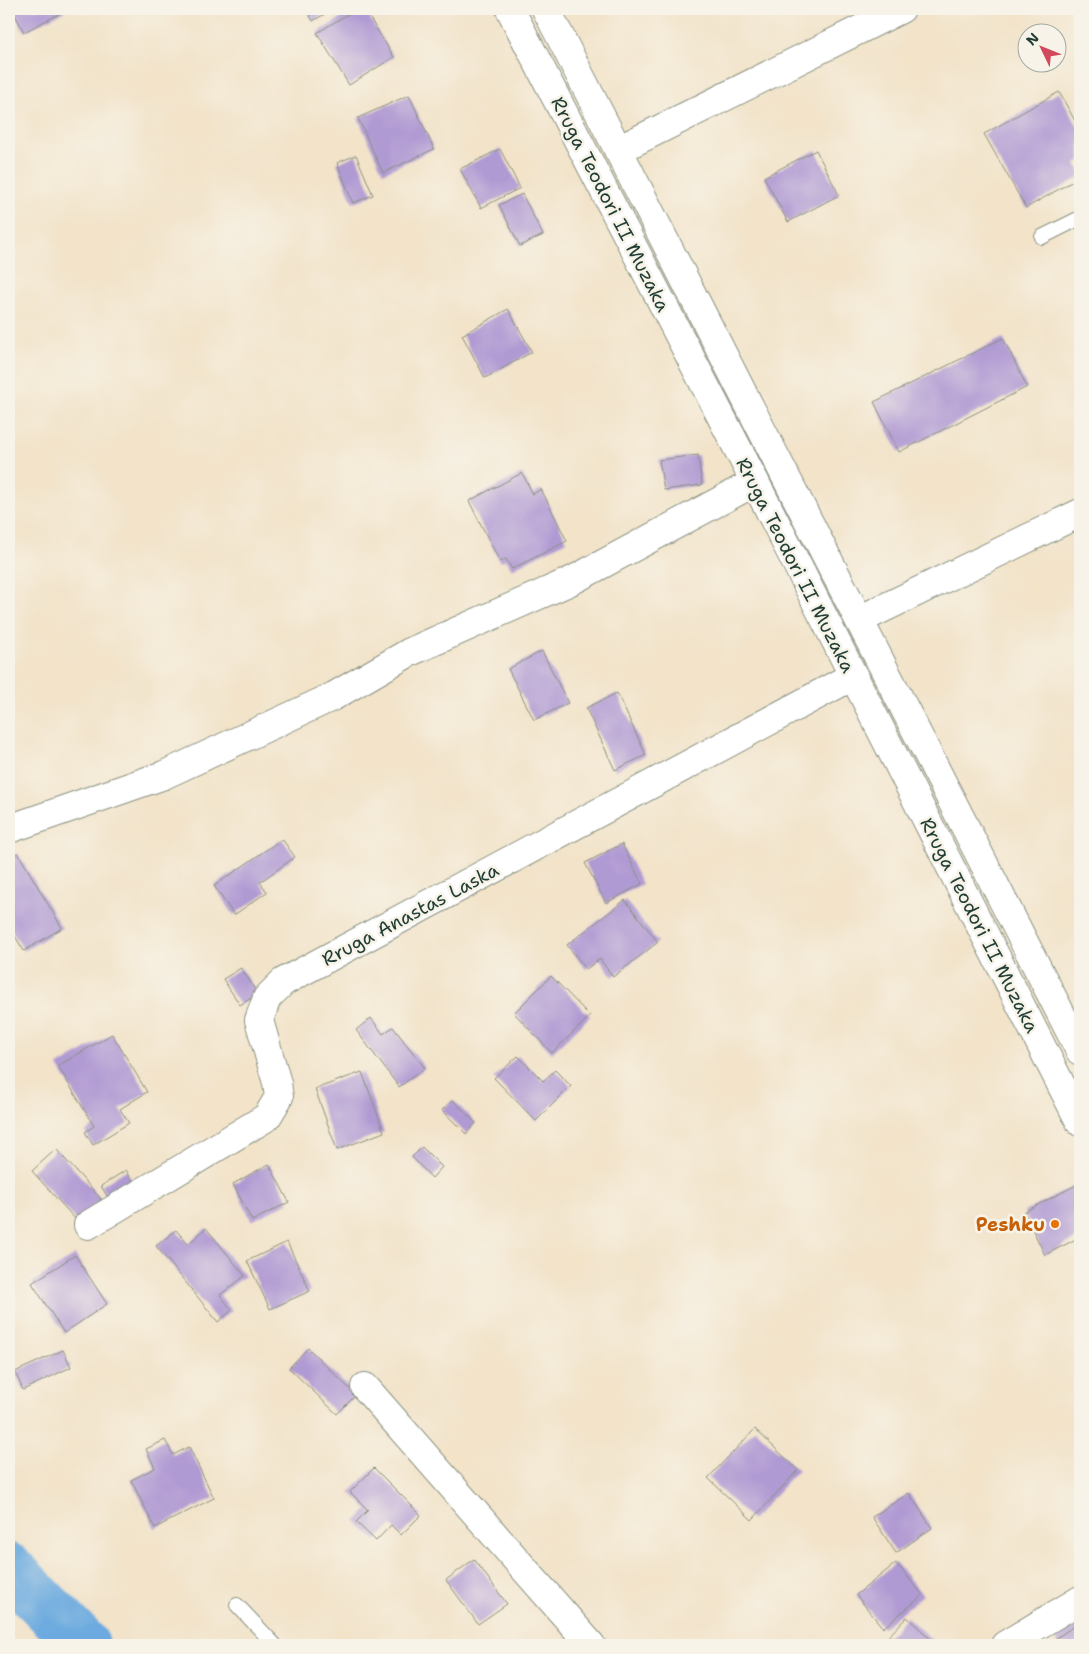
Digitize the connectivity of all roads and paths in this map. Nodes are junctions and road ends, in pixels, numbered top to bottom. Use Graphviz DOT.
graph roads {
  1 [pos="510,9"];
  2 [pos="546,9"];
  3 [pos="901,9"];
  4 [pos="618,150"];
  5 [pos="1080,218"];
  6 [pos="1042,237"];
  7 [pos="755,482"];
  8 [pos="1080,513"];
  9 [pos="859,620"];
  10 [pos="853,676"];
  11 [pos="9,829"];
  12 [pos="1079,1048"];
  13 [pos="1080,1122"];
  14 [pos="88,1225"];
  15 [pos="365,1387"];
  16 [pos="1080,1600"];
  17 [pos="237,1604"];
  18 [pos="275,1645"];
  19 [pos="591,1645"];
  20 [pos="1005,1645"];
  1 -- 7 [label="street, Rruga Teodori II Muzaka"];
  2 -- 4 [label="street, Rruga Teodori II Muzaka"];
  3 -- 4 [label="street"];
  4 -- 9 [label="street, Rruga Teodori II Muzaka"];
  5 -- 6 [label="lane"];
  7 -- 10 [label="street, Rruga Teodori II Muzaka"];
  7 -- 11 [label="street"];
  8 -- 9 [label="street"];
  9 -- 12 [label="street, Rruga Teodori II Muzaka"];
  10 -- 13 [label="street, Rruga Teodori II Muzaka"];
  10 -- 14 [label="street, Rruga Anastas Laska"];
  15 -- 19 [label="street"];
  16 -- 20 [label="street"];
  17 -- 18 [label="lane"];
}
